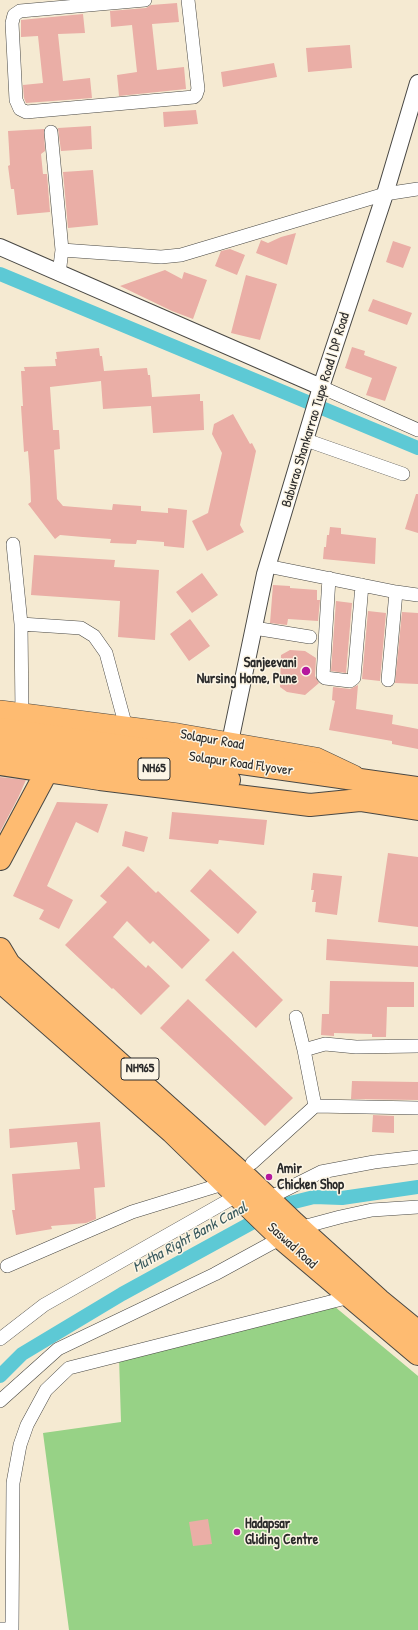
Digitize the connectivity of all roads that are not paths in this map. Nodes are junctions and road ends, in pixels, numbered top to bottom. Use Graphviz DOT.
graph roads {
  1 [pos="145,0"];
  2 [pos="188,0"];
  3 [pos="418,83"];
  4 [pos="51,132"];
  5 [pos="418,189"];
  6 [pos="385,194"];
  7 [pos="0,248"];
  8 [pos="62,250"];
  9 [pos="59,274"];
  10 [pos="320,392"];
  11 [pos="418,430"];
  12 [pos="306,440"];
  13 [pos="403,474"];
  14 [pos="13,544"];
  15 [pos="267,566"];
  16 [pos="329,578"];
  17 [pos="362,585"];
  18 [pos="396,592"];
  19 [pos="418,595"];
  20 [pos="21,624"];
  21 [pos="254,628"];
  22 [pos="310,637"];
  23 [pos="388,680"];
  24 [pos="0,711"];
  25 [pos="22,714"];
  26 [pos="126,727"];
  27 [pos="0,729"];
  28 [pos="230,742"];
  29 [pos="0,746"];
  30 [pos="0,764"];
  31 [pos="47,771"];
  32 [pos="307,783"];
  33 [pos="418,788"];
  34 [pos="362,791"];
  35 [pos="418,808"];
  36 [pos="0,859"];
  37 [pos="0,946"];
  38 [pos="0,949"];
  39 [pos="0,981"];
  40 [pos="0,996"];
  41 [pos="296,1017"];
  42 [pos="418,1046"];
  43 [pos="304,1050"];
  44 [pos="315,1106"];
  45 [pos="418,1108"];
  46 [pos="172,1132"];
  47 [pos="418,1158"];
  48 [pos="253,1190"];
  49 [pos="418,1207"];
  50 [pos="288,1231"];
  51 [pos="6,1266"];
  52 [pos="350,1297"];
  53 [pos="416,1326"];
  54 [pos="0,1339"];
  55 [pos="58,1349"];
  56 [pos="418,1354"];
  57 [pos="69,1368"];
  58 [pos="0,1401"];
  59 [pos="6,1589"];
  60 [pos="8,1629"];
  1 -- 2 [label="street"];
  3 -- 6 [label="street, Baburao Shankarrao Tupe Road | DP Road"];
  4 -- 8 [label="street"];
  5 -- 6 [label="street"];
  6 -- 8 [label="street"];
  6 -- 10 [label="street, Baburao Shankarrao Tupe Road | DP Road"];
  7 -- 9 [label="street"];
  8 -- 9 [label="street"];
  9 -- 10 [label="street"];
  10 -- 11 [label="street"];
  10 -- 12 [label="street, Baburao Shankarrao Tupe Road | DP Road"];
  12 -- 13 [label="street"];
  12 -- 15 [label="street, Baburao Shankarrao Tupe Road | DP Road"];
  14 -- 20 [label="street"];
  15 -- 16 [label="street"];
  15 -- 21 [label="street, Baburao Shankarrao Tupe Road | DP Road"];
  16 -- 17 [label="street"];
  16 -- 17 [label="street"];
  17 -- 18 [label="street"];
  18 -- 19 [label="street"];
  18 -- 23 [label="street"];
  20 -- 25 [label="street"];
  20 -- 26 [label="street"];
  21 -- 22 [label="street"];
  21 -- 28 [label="street, Baburao Shankarrao Tupe Road | DP Road"];
  24 -- 25 [label="main road, Solapur Road"];
  25 -- 26 [label="main road, Solapur Road"];
  26 -- 28 [label="main road, Solapur Road"];
  27 -- 32 [label="highway, Solapur Road Flyover / NH65"];
  28 -- 34 [label="main road, Solapur Road"];
  29 -- 32 [label="highway, Solapur Road Flyover / NH65"];
  30 -- 31 [label="highway, Solapur Road"];
  31 -- 34 [label="highway, Solapur Road"];
  31 -- 36 [label="highway"];
  32 -- 34 [label="highway, Solapur Road Flyover / NH65"];
  33 -- 34 [label="highway, Solapur Road / NH65"];
  34 -- 35 [label="highway, Solapur Road / NH65"];
  37 -- 48 [label="highway, NH965"];
  38 -- 48 [label="highway, NH965"];
  39 -- 46 [label="highway, NH965"];
  40 -- 46 [label="highway, NH965"];
  41 -- 43 [label="street"];
  42 -- 43 [label="street"];
  43 -- 44 [label="street"];
  44 -- 45 [label="street"];
  44 -- 48 [label="street"];
  46 -- 48 [label="highway, Saswad Road / NH965"];
  47 -- 48 [label="street"];
  48 -- 50 [label="highway, Saswad Road / NH965"];
  48 -- 51 [label="street"];
  48 -- 54 [label="street"];
  49 -- 50 [label="street"];
  50 -- 52 [label="highway, Saswad Road / NH965"];
  50 -- 53 [label="highway, Saswad Road / NH965"];
  50 -- 55 [label="street"];
  52 -- 56 [label="highway, Saswad Road / NH965"];
  52 -- 57 [label="street"];
  55 -- 57 [label="street"];
  55 -- 58 [label="street"];
  57 -- 59 [label="street"];
  59 -- 60 [label="street"];
}
